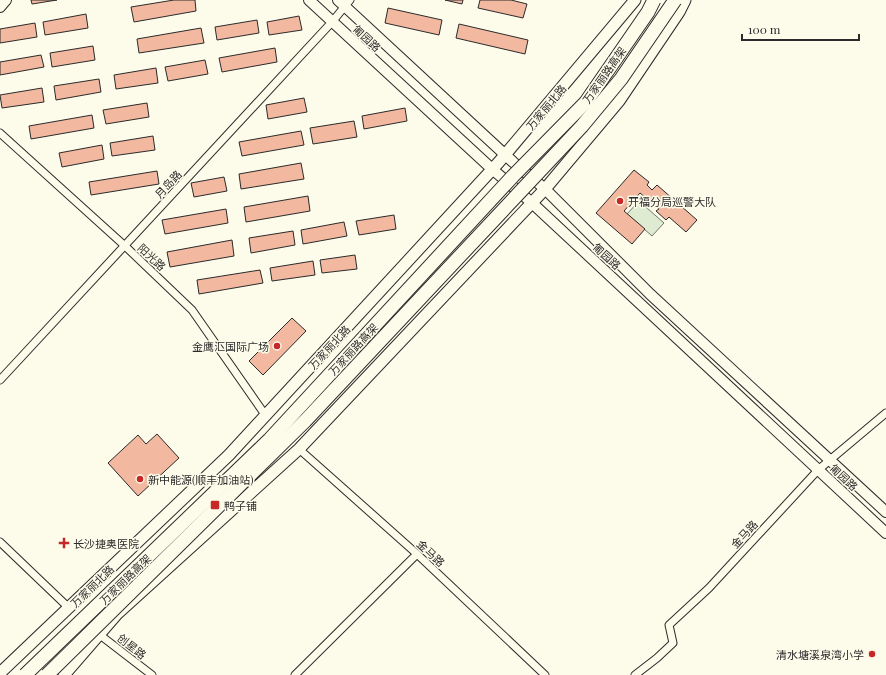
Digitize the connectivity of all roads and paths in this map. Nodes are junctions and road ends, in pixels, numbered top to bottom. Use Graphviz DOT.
graph roads {
  1 [pos="6,0"];
  2 [pos="309,0"];
  3 [pos="635,0"];
  4 [pos="654,0"];
  5 [pos="675,0"];
  6 [pos="684,0"];
  7 [pos="344,2"];
  8 [pos="0,7"];
  9 [pos="332,22"];
  10 [pos="0,133"];
  11 [pos="505,155"];
  12 [pos="492,169"];
  13 [pos="545,189"];
  14 [pos="531,202"];
  15 [pos="125,246"];
  16 [pos="0,380"];
  17 [pos="886,413"];
  18 [pos="266,416"];
  19 [pos="299,449"];
  20 [pos="830,460"];
  21 [pos="818,470"];
  22 [pos="886,512"];
  23 [pos="886,533"];
  24 [pos="0,542"];
  25 [pos="416,554"];
  26 [pos="69,608"];
  27 [pos="100,634"];
  28 [pos="0,673"];
  29 [pos="25,675"];
  30 [pos="47,675"];
  31 [pos="64,675"];
  32 [pos="152,675"];
  33 [pos="295,675"];
  34 [pos="545,675"];
  35 [pos="635,675"];
  1 -- 8 [label="main road"];
  2 -- 9 [label="main road, 匍园路"];
  3 -- 11 [label="main road, 万家丽北路"];
  4 -- 29 [label="highway, 万家丽路高架, bridge"];
  5 -- 30 [label="highway, 万家丽路高架, bridge"];
  6 -- 13 [label="main road"];
  7 -- 9 [label="street, 月岛路"];
  7 -- 11 [label="main road, 匍园路"];
  9 -- 12 [label="main road, 匍园路"];
  9 -- 15 [label="street, 月岛路"];
  10 -- 15 [label="street, 阳光路"];
  11 -- 12 [label="main road, 万家丽北路"];
  11 -- 13 [label="main road, 匍园路"];
  12 -- 14 [label="main road, 匍园路"];
  12 -- 18 [label="main road, 万家丽北路"];
  13 -- 14 [label="main road"];
  13 -- 20 [label="main road, 匍园路"];
  14 -- 19 [label="main road"];
  14 -- 21 [label="main road, 匍园路"];
  15 -- 16 [label="street, 月岛路"];
  15 -- 18 [label="street, 阳光路"];
  17 -- 20 [label="street, 金马路"];
  18 -- 26 [label="main road, 万家丽北路"];
  19 -- 25 [label="street, 金马路"];
  19 -- 27 [label="main road"];
  20 -- 21 [label="street, 金马路"];
  20 -- 22 [label="main road, 匍园路"];
  21 -- 23 [label="main road, 匍园路"];
  21 -- 35 [label="street, 金马路"];
  24 -- 26 [label="street"];
  25 -- 33 [label="street"];
  25 -- 34 [label="street, 金马路"];
  26 -- 28 [label="main road, 万家丽北路"];
  27 -- 31 [label="main road"];
  27 -- 32 [label="street, 创星路"];
}
